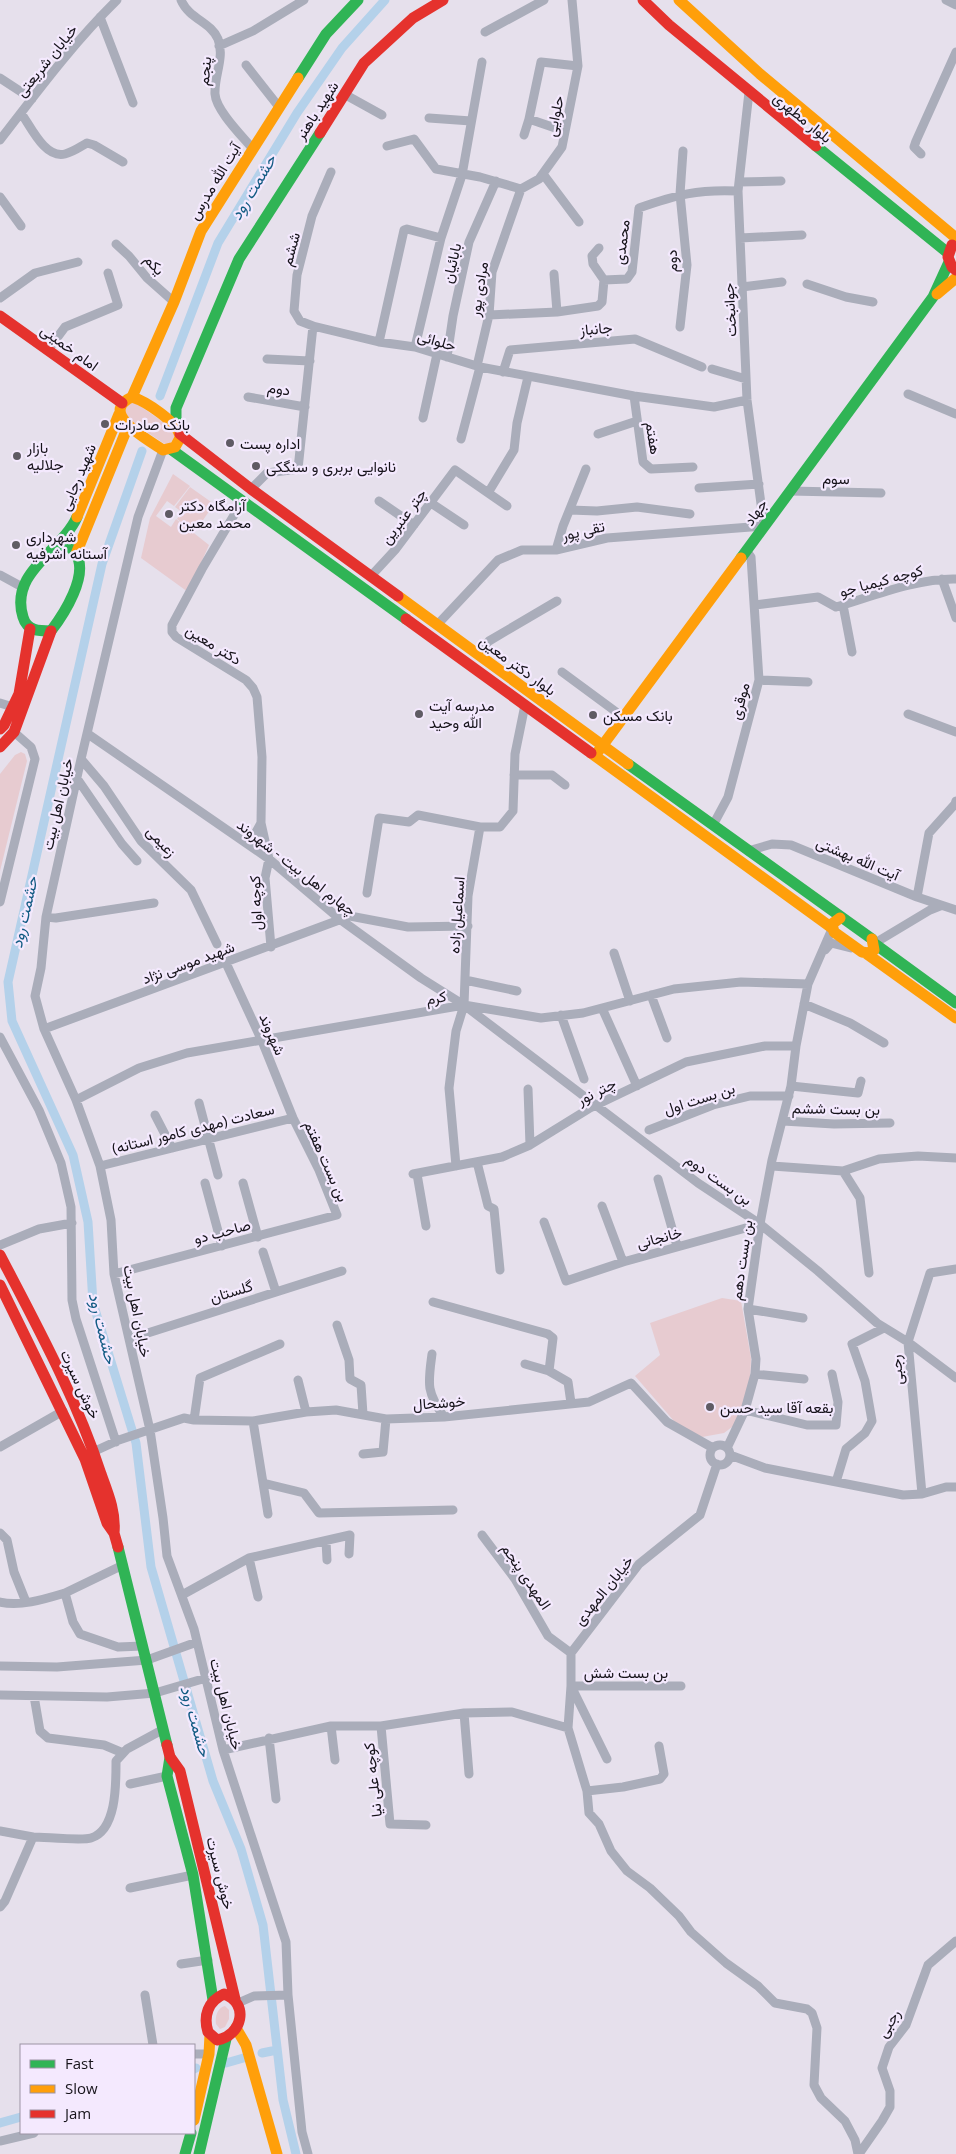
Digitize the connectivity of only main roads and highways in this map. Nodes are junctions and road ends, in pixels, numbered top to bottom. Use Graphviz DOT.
graph roads {
  1 [pos="443,0"];
  2 [pos="643,0"];
  3 [pos="679,0"];
  4 [pos="354,2"];
  5 [pos="956,240"];
  6 [pos="951,262"];
  7 [pos="956,278"];
  8 [pos="933,297"];
  9 [pos="0,316"];
  10 [pos="0,327"];
  11 [pos="123,406"];
  12 [pos="128,426"];
  13 [pos="178,430"];
  14 [pos="167,450"];
  15 [pos="55,546"];
  16 [pos="76,554"];
  17 [pos="30,629"];
  18 [pos="51,631"];
  19 [pos="0,729"];
  20 [pos="602,745"];
  21 [pos="0,747"];
  22 [pos="595,756"];
  23 [pos="840,918"];
  24 [pos="832,928"];
  25 [pos="875,943"];
  26 [pos="863,952"];
  27 [pos="956,1002"];
  28 [pos="956,1018"];
  29 [pos="0,1255"];
  30 [pos="0,1285"];
  31 [pos="114,1532"];
  32 [pos="170,1757"];
  33 [pos="213,2000"];
  34 [pos="237,2001"];
  35 [pos="236,2028"];
  36 [pos="210,2035"];
  37 [pos="226,2039"];
  38 [pos="198,2086"];
  39 [pos="195,2112"];
  40 [pos="191,2134"];
  41 [pos="185,2154"];
  42 [pos="199,2154"];
  43 [pos="277,2154"];
  1 -- 13 [label="main road, شهید باهنر"];
  2 -- 6 [label="main road, بلوار مطهری"];
  3 -- 5 [label="main road, بلوار مطهری"];
  4 -- 11 [label="main road, آیت الله مدرس"];
  5 -- 6 [label="main road"];
  6 -- 8 [label="main road"];
  7 -- 8 [label="main road"];
  8 -- 20 [label="main road, جهاد"];
  9 -- 11 [label="main road, امام خمینی"];
  10 -- 11 [label="main road, امام خمینی"];
  11 -- 12 [label="main road, بلوار دکتر معین"];
  11 -- 13 [label="main road, بلوار دکتر معین"];
  11 -- 15 [label="main road, شهید رجایی"];
  12 -- 14 [label="main road, بلوار دکتر معین"];
  12 -- 16 [label="main road, شهید رجایی"];
  13 -- 14 [label="main road"];
  13 -- 20 [label="main road, بلوار دکتر معین"];
  14 -- 22 [label="main road, بلوار دکتر معین"];
  15 -- 16 [label="main road"];
  15 -- 17 [label="main road, شهید رجایی"];
  16 -- 18 [label="main road"];
  17 -- 18 [label="main road"];
  17 -- 19 [label="main road"];
  18 -- 21 [label="main road"];
  20 -- 22 [label="main road, جهاد"];
  20 -- 23 [label="main road, بلوار دکتر معین"];
  22 -- 24 [label="main road, بلوار دکتر معین"];
  23 -- 24 [label="main road"];
  23 -- 25 [label="main road, بلوار دکتر معین"];
  24 -- 26 [label="main road, بلوار دکتر معین"];
  25 -- 26 [label="main road"];
  25 -- 27 [label="main road"];
  26 -- 28 [label="main road"];
  29 -- 31 [label="main road, خوش سیرت"];
  30 -- 31 [label="main road, خوش سیرت"];
  31 -- 32 [label="main road, خوش سیرت"];
  32 -- 33 [label="main road, خوش سیرت"];
  32 -- 34 [label="main road, خوش سیرت"];
  33 -- 34 [label="main road"];
  33 -- 36 [label="main road"];
  34 -- 35 [label="main road"];
  35 -- 37 [label="main road"];
  35 -- 43 [label="main road"];
  36 -- 37 [label="main road"];
  36 -- 38 [label="main road"];
  37 -- 42 [label="main road"];
  38 -- 39 [label="main road"];
  40 -- 41 [label="main road"];
}
